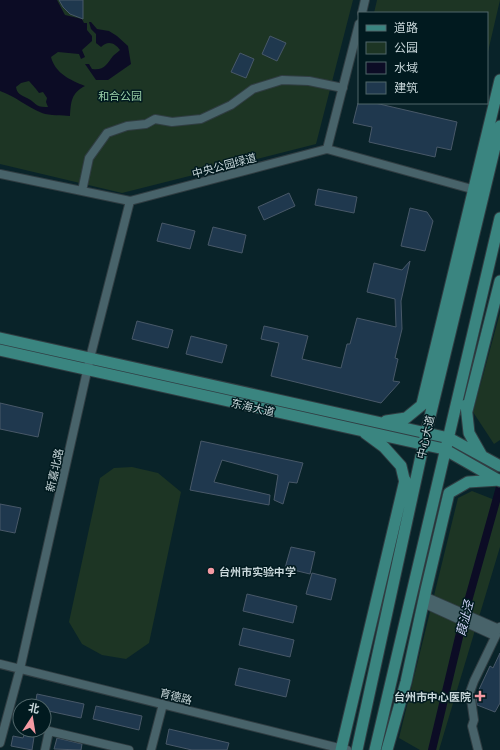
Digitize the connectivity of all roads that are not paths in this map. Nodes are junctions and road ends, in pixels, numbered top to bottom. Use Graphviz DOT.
graph roads {
  1 [pos="365,0"];
  2 [pos="362,12"];
  3 [pos="358,28"];
  4 [pos="500,80"];
  5 [pos="343,88"];
  6 [pos="500,126"];
  7 [pos="327,150"];
  8 [pos="0,174"];
  9 [pos="82,191"];
  10 [pos="479,191"];
  11 [pos="130,201"];
  12 [pos="500,218"];
  13 [pos="500,281"];
  14 [pos="0,338"];
  15 [pos="0,350"];
  16 [pos="90,358"];
  17 [pos="87,370"];
  18 [pos="462,379"];
  19 [pos="435,393"];
  20 [pos="422,404"];
  21 [pos="467,411"];
  22 [pos="371,421"];
  23 [pos="363,431"];
  24 [pos="426,433"];
  25 [pos="449,438"];
  26 [pos="423,444"];
  27 [pos="446,450"];
  28 [pos="482,457"];
  29 [pos="496,464"];
  30 [pos="404,480"];
  31 [pos="500,480"];
  32 [pos="407,519"];
  33 [pos="431,568"];
  34 [pos="381,581"];
  35 [pos="393,584"];
  36 [pos="424,600"];
  37 [pos="408,610"];
  38 [pos="498,631"];
  39 [pos="0,664"];
  40 [pos="20,669"];
  41 [pos="163,704"];
  42 [pos="0,743"];
  43 [pos="45,750"];
  44 [pos="129,750"];
  45 [pos="150,750"];
  46 [pos="343,750"];
  47 [pos="357,750"];
  48 [pos="375,750"];
  49 [pos="387,750"];
  50 [pos="478,750"];
  1 -- 2 [label="street"];
  3 -- 5 [label="street"];
  4 -- 10 [label="main road"];
  5 -- 7 [label="street"];
  5 -- 9 [label="street"];
  6 -- 10 [label="main road, 中心大道"];
  7 -- 10 [label="street"];
  7 -- 11 [label="street, 中央公园绿道"];
  8 -- 9 [label="street, 中央公园绿道"];
  9 -- 11 [label="street, 中央公园绿道"];
  10 -- 19 [label="main road, 中心大道"];
  10 -- 20 [label="main road"];
  11 -- 16 [label="street, 新嘉北路"];
  12 -- 18 [label="main road, 中心大道"];
  13 -- 21 [label="main road"];
  14 -- 16 [label="main road, 东海大道"];
  15 -- 17 [label="main road, 东海大道"];
  16 -- 17 [label="street, 新嘉北路"];
  16 -- 22 [label="main road, 东海大道"];
  17 -- 23 [label="main road, 东海大道"];
  17 -- 40 [label="street, 新嘉北路"];
  18 -- 21 [label="main road"];
  18 -- 25 [label="main road, 中心大道"];
  19 -- 20 [label="main road"];
  19 -- 24 [label="main road, 中心大道"];
  20 -- 22 [label="main road"];
  21 -- 28 [label="main road"];
  22 -- 24 [label="main road, 东海大道"];
  23 -- 26 [label="main road, 东海大道"];
  23 -- 30 [label="main road"];
  24 -- 25 [label="main road, 东海大道"];
  24 -- 26 [label="main road, 中心大道"];
  25 -- 27 [label="main road, 中心大道"];
  25 -- 28 [label="main road, 东海大道"];
  26 -- 27 [label="main road, 东海大道"];
  26 -- 32 [label="main road, 中心大道"];
  27 -- 31 [label="main road, 东海大道"];
  27 -- 37 [label="main road, 中心大道"];
  28 -- 29 [label="main road, 东海大道"];
  30 -- 32 [label="main road"];
  30 -- 34 [label="main road"];
  31 -- 33 [label="main road"];
  32 -- 35 [label="main road, 中心大道"];
  33 -- 36 [label="main road"];
  33 -- 37 [label="main road"];
  34 -- 35 [label="main road"];
  34 -- 46 [label="main road"];
  35 -- 47 [label="main road, 中心大道"];
  36 -- 38 [label="street"];
  36 -- 49 [label="main road"];
  37 -- 48 [label="main road, 中心大道"];
  38 -- 50 [label="street"];
  39 -- 40 [label="street, 育德路"];
  40 -- 41 [label="street, 育德路"];
  40 -- 42 [label="street, 新嘉北路"];
  41 -- 45 [label="street"];
  41 -- 46 [label="street, 育德路"];
  43 -- 44 [label="street"];
}
